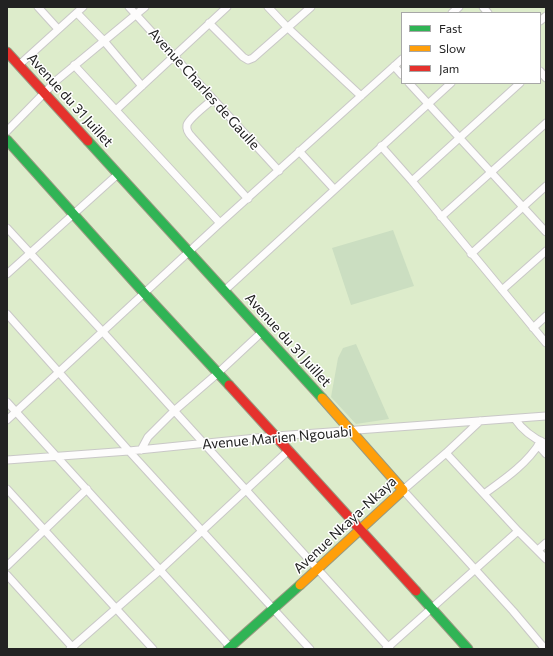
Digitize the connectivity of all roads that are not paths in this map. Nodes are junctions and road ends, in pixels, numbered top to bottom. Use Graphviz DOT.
graph roads {
  1 [pos="38,7"];
  2 [pos="83,7"];
  3 [pos="129,7"];
  4 [pos="145,7"];
  5 [pos="227,7"];
  6 [pos="268,7"];
  7 [pos="310,7"];
  8 [pos="77,13"];
  9 [pos="136,15"];
  10 [pos="209,23"];
  11 [pos="288,28"];
  12 [pos="58,29"];
  13 [pos="104,41"];
  14 [pos="7,52"];
  15 [pos="174,56"];
  16 [pos="401,60"];
  17 [pos="20,65"];
  18 [pos="74,65"];
  19 [pos="394,66"];
  20 [pos="401,74"];
  21 [pos="411,84"];
  22 [pos="450,84"];
  23 [pos="519,84"];
  24 [pos="142,86"];
  25 [pos="45,93"];
  26 [pos="362,96"];
  27 [pos="213,99"];
  28 [pos="429,103"];
  29 [pos="116,110"];
  30 [pos="546,123"];
  31 [pos="7,131"];
  32 [pos="460,138"];
  33 [pos="7,140"];
  34 [pos="381,146"];
  35 [pos="300,152"];
  36 [pos="279,171"];
  37 [pos="492,172"];
  38 [pos="118,174"];
  39 [pos="412,181"];
  40 [pos="546,186"];
  41 [pos="334,189"];
  42 [pos="248,199"];
  43 [pos="523,207"];
  44 [pos="74,215"];
  45 [pos="441,217"];
  46 [pos="220,224"];
  47 [pos="7,228"];
  48 [pos="546,232"];
  49 [pos="546,251"];
  50 [pos="30,253"];
  51 [pos="189,253"];
  52 [pos="471,254"];
  53 [pos="7,274"];
  54 [pos="502,290"];
  55 [pos="224,291"];
  56 [pos="145,294"];
  57 [pos="7,314"];
  58 [pos="546,316"];
  59 [pos="533,328"];
  60 [pos="103,332"];
  61 [pos="262,332"];
  62 [pos="546,344"];
  63 [pos="59,371"];
  64 [pos="218,373"];
  65 [pos="7,402"];
  66 [pos="174,411"];
  67 [pos="16,412"];
  68 [pos="546,416"];
  69 [pos="515,419"];
  70 [pos="7,420"];
  71 [pos="480,421"];
  72 [pos="352,431"];
  73 [pos="276,436"];
  74 [pos="204,444"];
  75 [pos="542,444"];
  76 [pos="141,450"];
  77 [pos="289,450"];
  78 [pos="129,451"];
  79 [pos="446,453"];
  80 [pos="546,454"];
  81 [pos="56,456"];
  82 [pos="7,460"];
  83 [pos="7,489"];
  84 [pos="87,490"];
  85 [pos="245,490"];
  86 [pos="403,490"];
  87 [pos="484,494"];
  88 [pos="45,529"];
  89 [pos="360,530"];
  90 [pos="202,531"];
  91 [pos="518,531"];
  92 [pos="546,543"];
  93 [pos="538,550"];
  94 [pos="546,559"];
  95 [pos="7,566"];
  96 [pos="474,569"];
  97 [pos="160,570"];
  98 [pos="317,570"];
  99 [pos="7,575"];
  100 [pos="116,609"];
  101 [pos="274,609"];
  102 [pos="431,609"];
  103 [pos="72,648"];
  104 [pos="230,648"];
  105 [pos="388,648"];
  106 [pos="545,648"];
  107 [pos="153,649"];
  108 [pos="310,649"];
  109 [pos="468,649"];
  1 -- 12 [label="street"];
  2 -- 8 [label="street"];
  3 -- 9 [label="street, Avenue Charles de Gaulle"];
  4 -- 9 [label="street"];
  5 -- 10 [label="street"];
  6 -- 11 [label="street"];
  7 -- 11 [label="street"];
  8 -- 12 [label="street"];
  8 -- 13 [label="street"];
  9 -- 13 [label="street"];
  9 -- 15 [label="street, Avenue Charles de Gaulle"];
  10 -- 11 [label="street"];
  10 -- 15 [label="street"];
  11 -- 26 [label="street"];
  12 -- 17 [label="street"];
  13 -- 18 [label="street"];
  13 -- 24 [label="street"];
  14 -- 17 [label="street, Avenue du 31 Juillet"];
  15 -- 24 [label="street"];
  15 -- 27 [label="street, Avenue Charles de Gaulle"];
  16 -- 19 [label="street"];
  17 -- 25 [label="street, Avenue du 31 Juillet"];
  18 -- 25 [label="street"];
  18 -- 29 [label="street"];
  19 -- 20 [label="street"];
  19 -- 26 [label="street"];
  21 -- 28 [label="street"];
  22 -- 28 [label="street"];
  23 -- 32 [label="street"];
  24 -- 29 [label="street"];
  25 -- 31 [label="street"];
  25 -- 38 [label="street, Avenue du 31 Juillet"];
  26 -- 35 [label="street"];
  27 -- 36 [label="street, Avenue Charles de Gaulle"];
  27 -- 42 [label="street"];
  28 -- 32 [label="street"];
  28 -- 34 [label="street"];
  29 -- 46 [label="street"];
  30 -- 37 [label="street"];
  32 -- 37 [label="street"];
  32 -- 39 [label="street"];
  33 -- 44 [label="street"];
  34 -- 39 [label="street"];
  34 -- 41 [label="street"];
  35 -- 36 [label="street"];
  35 -- 41 [label="street"];
  36 -- 42 [label="street"];
  37 -- 43 [label="street"];
  37 -- 45 [label="street"];
  38 -- 44 [label="street"];
  38 -- 51 [label="street, Avenue du 31 Juillet"];
  39 -- 45 [label="street"];
  40 -- 43 [label="street"];
  41 -- 55 [label="street"];
  42 -- 46 [label="street"];
  43 -- 48 [label="street"];
  43 -- 52 [label="street"];
  44 -- 50 [label="street"];
  44 -- 56 [label="street"];
  45 -- 52 [label="street"];
  46 -- 51 [label="street"];
  47 -- 50 [label="street"];
  49 -- 54 [label="street"];
  50 -- 53 [label="street"];
  50 -- 60 [label="street"];
  51 -- 55 [label="street, Avenue du 31 Juillet"];
  51 -- 56 [label="street"];
  52 -- 54 [label="street"];
  54 -- 59 [label="street"];
  55 -- 61 [label="street, Avenue du 31 Juillet"];
  56 -- 60 [label="street"];
  56 -- 64 [label="street"];
  57 -- 63 [label="street"];
  58 -- 59 [label="street"];
  59 -- 62 [label="street"];
  60 -- 63 [label="street"];
  60 -- 66 [label="street"];
  61 -- 64 [label="street"];
  61 -- 72 [label="street, Avenue du 31 Juillet"];
  63 -- 67 [label="street"];
  63 -- 78 [label="street"];
  64 -- 66 [label="street"];
  64 -- 73 [label="street"];
  65 -- 67 [label="street"];
  66 -- 74 [label="street"];
  66 -- 76 [label="street"];
  67 -- 70 [label="street"];
  67 -- 81 [label="street"];
  68 -- 69 [label="street, Avenue Marien Ngouabi"];
  69 -- 71 [label="street, Avenue Marien Ngouabi"];
  69 -- 75 [label="street"];
  71 -- 72 [label="street, Avenue Marien Ngouabi"];
  71 -- 79 [label="street, Avenue Nkaya-Nkaya"];
  72 -- 73 [label="street, Avenue Marien Ngouabi"];
  72 -- 86 [label="street, Avenue du 31 Juillet"];
  73 -- 74 [label="street, Avenue Marien Ngouabi"];
  73 -- 77 [label="street"];
  74 -- 76 [label="street, Avenue Marien Ngouabi"];
  74 -- 85 [label="street"];
  75 -- 80 [label="street"];
  75 -- 87 [label="street"];
  76 -- 78 [label="street, Avenue Marien Ngouabi"];
  77 -- 85 [label="street"];
  77 -- 89 [label="street"];
  78 -- 81 [label="street, Avenue Marien Ngouabi"];
  78 -- 90 [label="street"];
  79 -- 86 [label="street, Avenue Nkaya-Nkaya"];
  79 -- 87 [label="street"];
  81 -- 82 [label="street, Avenue Marien Ngouabi"];
  81 -- 84 [label="street"];
  83 -- 88 [label="street"];
  84 -- 88 [label="street"];
  84 -- 97 [label="street"];
  85 -- 90 [label="street"];
  85 -- 98 [label="street"];
  86 -- 89 [label="street, Avenue Nkaya-Nkaya"];
  86 -- 96 [label="street, Avenue du 31 Juillet"];
  87 -- 91 [label="street"];
  88 -- 95 [label="street"];
  88 -- 100 [label="street"];
  89 -- 98 [label="street, Avenue Nkaya-Nkaya"];
  89 -- 102 [label="street"];
  90 -- 97 [label="street"];
  90 -- 101 [label="street"];
  91 -- 93 [label="street"];
  91 -- 96 [label="street"];
  92 -- 93 [label="street"];
  93 -- 94 [label="street"];
  96 -- 102 [label="street"];
  96 -- 106 [label="street, Avenue du 31 Juillet"];
  97 -- 100 [label="street"];
  97 -- 104 [label="street"];
  98 -- 101 [label="street, Avenue Nkaya-Nkaya"];
  98 -- 105 [label="street"];
  99 -- 103 [label="street"];
  100 -- 103 [label="street"];
  100 -- 107 [label="street"];
  101 -- 104 [label="street, Avenue Nkaya-Nkaya"];
  101 -- 108 [label="street"];
  102 -- 105 [label="street"];
  102 -- 109 [label="street"];
}
